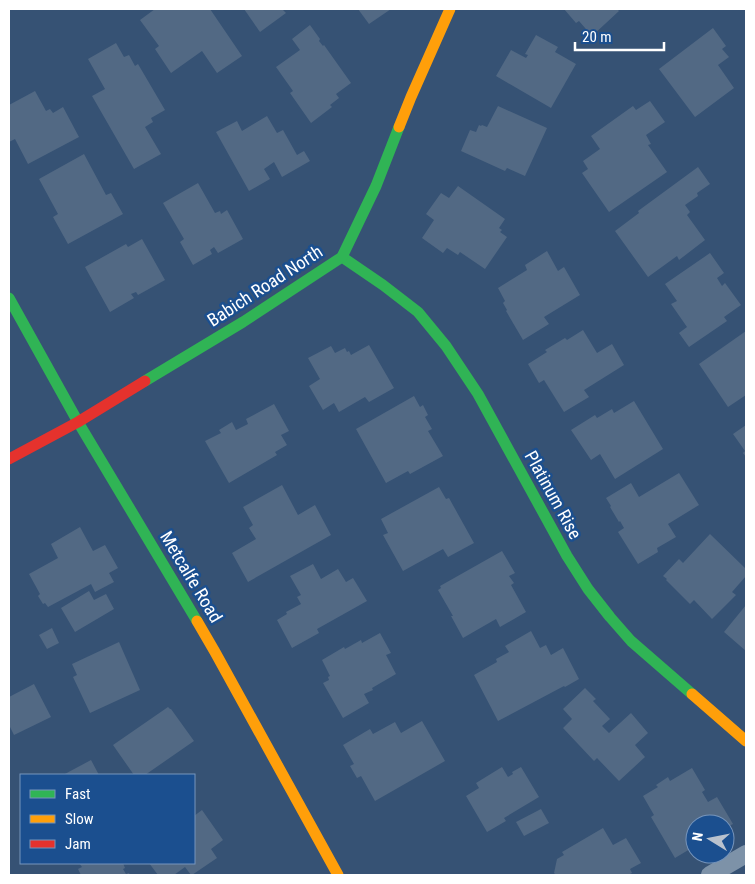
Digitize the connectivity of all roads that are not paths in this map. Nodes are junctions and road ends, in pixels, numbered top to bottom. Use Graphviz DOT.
graph roads {
  1 [pos="450,9"];
  2 [pos="342,257"];
  3 [pos="9,298"];
  4 [pos="78,422"];
  5 [pos="9,459"];
  6 [pos="746,741"];
  7 [pos="746,854"];
  8 [pos="338,875"];
  9 [pos="710,875"];
  1 -- 2 [label="street, Babich Road North"];
  2 -- 4 [label="street, Babich Road North"];
  2 -- 6 [label="street, Platinum Rise"];
  3 -- 4 [label="street, Metcalfe Road"];
  4 -- 5 [label="street, Babich Road North"];
  4 -- 8 [label="street, Metcalfe Road"];
  7 -- 9 [label="lane"];
}
